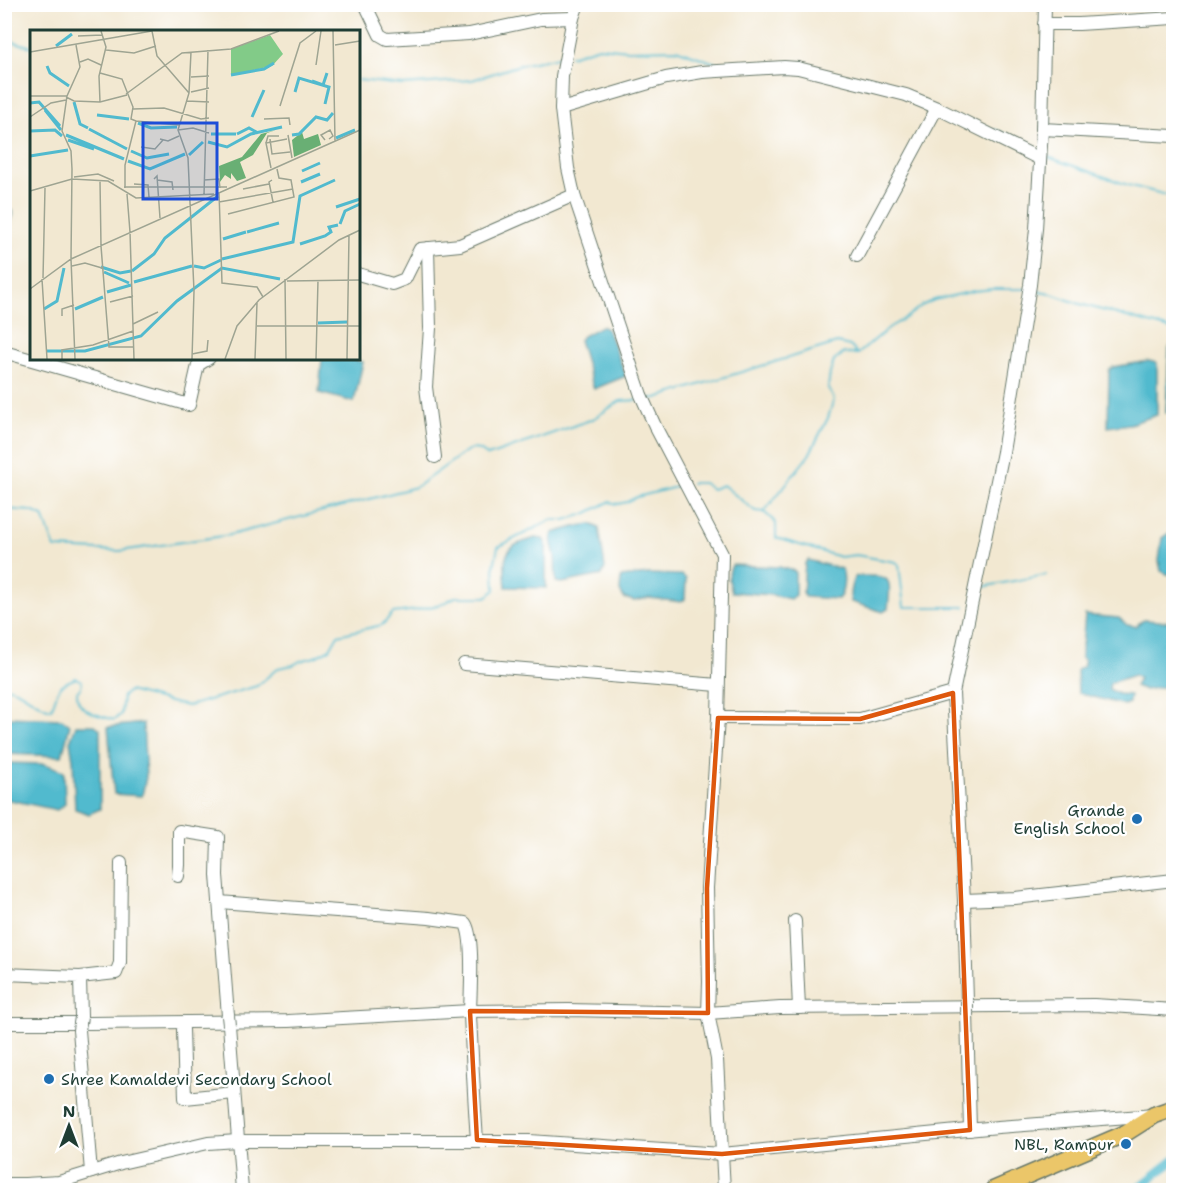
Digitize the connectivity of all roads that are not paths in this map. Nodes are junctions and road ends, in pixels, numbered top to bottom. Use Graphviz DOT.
graph roads {
  1 [pos="365,4"];
  2 [pos="578,4"];
  3 [pos="1045,4"];
  4 [pos="573,18"];
  5 [pos="1173,18"];
  6 [pos="1044,24"];
  7 [pos="937,108"];
  8 [pos="561,109"];
  9 [pos="1042,129"];
  10 [pos="1173,136"];
  11 [pos="1040,159"];
  12 [pos="574,195"];
  13 [pos="428,248"];
  14 [pos="856,256"];
  15 [pos="360,275"];
  16 [pos="4,352"];
  17 [pos="30,359"];
  18 [pos="32,360"];
  19 [pos="205,360"];
  20 [pos="435,457"];
  21 [pos="464,664"];
  22 [pos="718,685"];
  23 [pos="953,693"];
  24 [pos="718,718"];
  25 [pos="122,863"];
  26 [pos="178,876"];
  27 [pos="1173,880"];
  28 [pos="964,900"];
  29 [pos="219,902"];
  30 [pos="795,921"];
  31 [pos="4,974"];
  32 [pos="80,977"];
  33 [pos="799,1008"];
  34 [pos="708,1010"];
  35 [pos="1173,1010"];
  36 [pos="470,1011"];
  37 [pos="4,1023"];
  38 [pos="183,1029"];
  39 [pos="234,1093"];
  40 [pos="1173,1108"];
  41 [pos="1154,1115"];
  42 [pos="970,1130"];
  43 [pos="477,1140"];
  44 [pos="237,1141"];
  45 [pos="722,1154"];
  46 [pos="91,1172"];
  47 [pos="4,1184"];
  48 [pos="242,1191"];
  49 [pos="724,1191"];
  50 [pos="993,1191"];
  1 -- 4 [label="street"];
  2 -- 4 [label="street"];
  3 -- 6 [label="street"];
  4 -- 8 [label="street"];
  5 -- 6 [label="street"];
  6 -- 9 [label="street"];
  7 -- 8 [label="street"];
  7 -- 11 [label="street"];
  7 -- 14 [label="street"];
  8 -- 12 [label="street"];
  9 -- 10 [label="street"];
  9 -- 11 [label="street"];
  11 -- 23 [label="street"];
  12 -- 13 [label="street"];
  12 -- 22 [label="street"];
  13 -- 15 [label="street"];
  13 -- 20 [label="street"];
  16 -- 17 [label="street"];
  18 -- 19 [label="street"];
  21 -- 22 [label="street"];
  22 -- 24 [label="street"];
  23 -- 24 [label="street"];
  23 -- 28 [label="street"];
  24 -- 34 [label="street"];
  25 -- 32 [label="street"];
  26 -- 29 [label="street"];
  27 -- 28 [label="street"];
  28 -- 42 [label="street"];
  29 -- 36 [label="street"];
  29 -- 39 [label="street"];
  30 -- 33 [label="street"];
  31 -- 32 [label="street"];
  32 -- 46 [label="street"];
  33 -- 34 [label="street"];
  33 -- 35 [label="street"];
  34 -- 36 [label="street"];
  34 -- 45 [label="street"];
  36 -- 37 [label="street"];
  36 -- 43 [label="street"];
  38 -- 39 [label="street"];
  39 -- 44 [label="street"];
  40 -- 41 [label="main road"];
  41 -- 42 [label="street"];
  41 -- 50 [label="main road"];
  42 -- 45 [label="street"];
  43 -- 44 [label="street"];
  43 -- 45 [label="street"];
  44 -- 46 [label="street"];
  44 -- 48 [label="street"];
  45 -- 49 [label="street"];
  46 -- 47 [label="street"];
}
